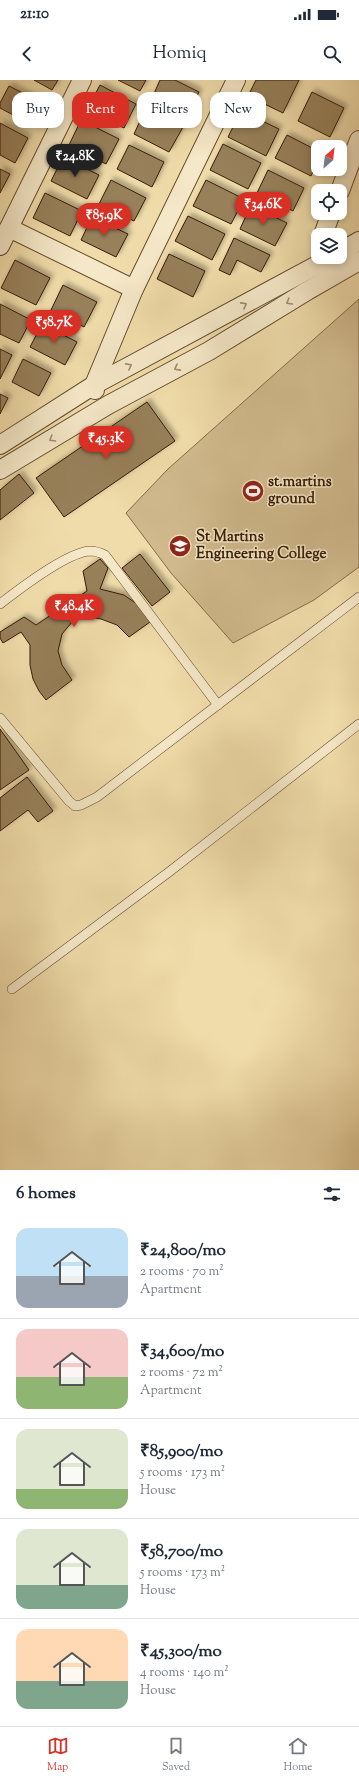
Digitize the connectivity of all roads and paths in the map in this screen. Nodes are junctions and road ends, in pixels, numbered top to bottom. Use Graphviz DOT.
graph roads {
  1 [pos="82,80"];
  2 [pos="236,80"];
  3 [pos="359,140"];
  4 [pos="343,184"];
  5 [pos="8,228"];
  6 [pos="359,242"];
  7 [pos="0,246"];
  8 [pos="347,248"];
  9 [pos="359,262"];
  10 [pos="312,264"];
  11 [pos="320,264"];
  12 [pos="310,270"];
  13 [pos="134,289"];
  14 [pos="307,291"];
  15 [pos="94,385"];
  16 [pos="100,410"];
  17 [pos="0,445"];
  18 [pos="0,470"];
  19 [pos="359,597"];
  20 [pos="0,604"];
  21 [pos="218,705"];
  22 [pos="0,718"];
  23 [pos="359,724"];
  24 [pos="12,989"];
  1 -- 5 [label="street"];
  2 -- 13 [label="street"];
  3 -- 4 [label="street"];
  5 -- 7 [label="street"];
  5 -- 13 [label="street"];
  6 -- 8 [label="street"];
  9 -- 14 [label="street"];
  10 -- 12 [label="street"];
  11 -- 12 [label="street"];
  12 -- 14 [label="street"];
  15 -- 12 [label="street, one-way"];
  13 -- 15 [label="street"];
  14 -- 16 [label="street, one-way"];
  15 -- 16 [label="street"];
  15 -- 17 [label="street"];
  16 -- 18 [label="street, one-way"];
  19 -- 21 [label="lane"];
  20 -- 21 [label="lane"];
  21 -- 22 [label="lane"];
  23 -- 24 [label="lane"];
}
